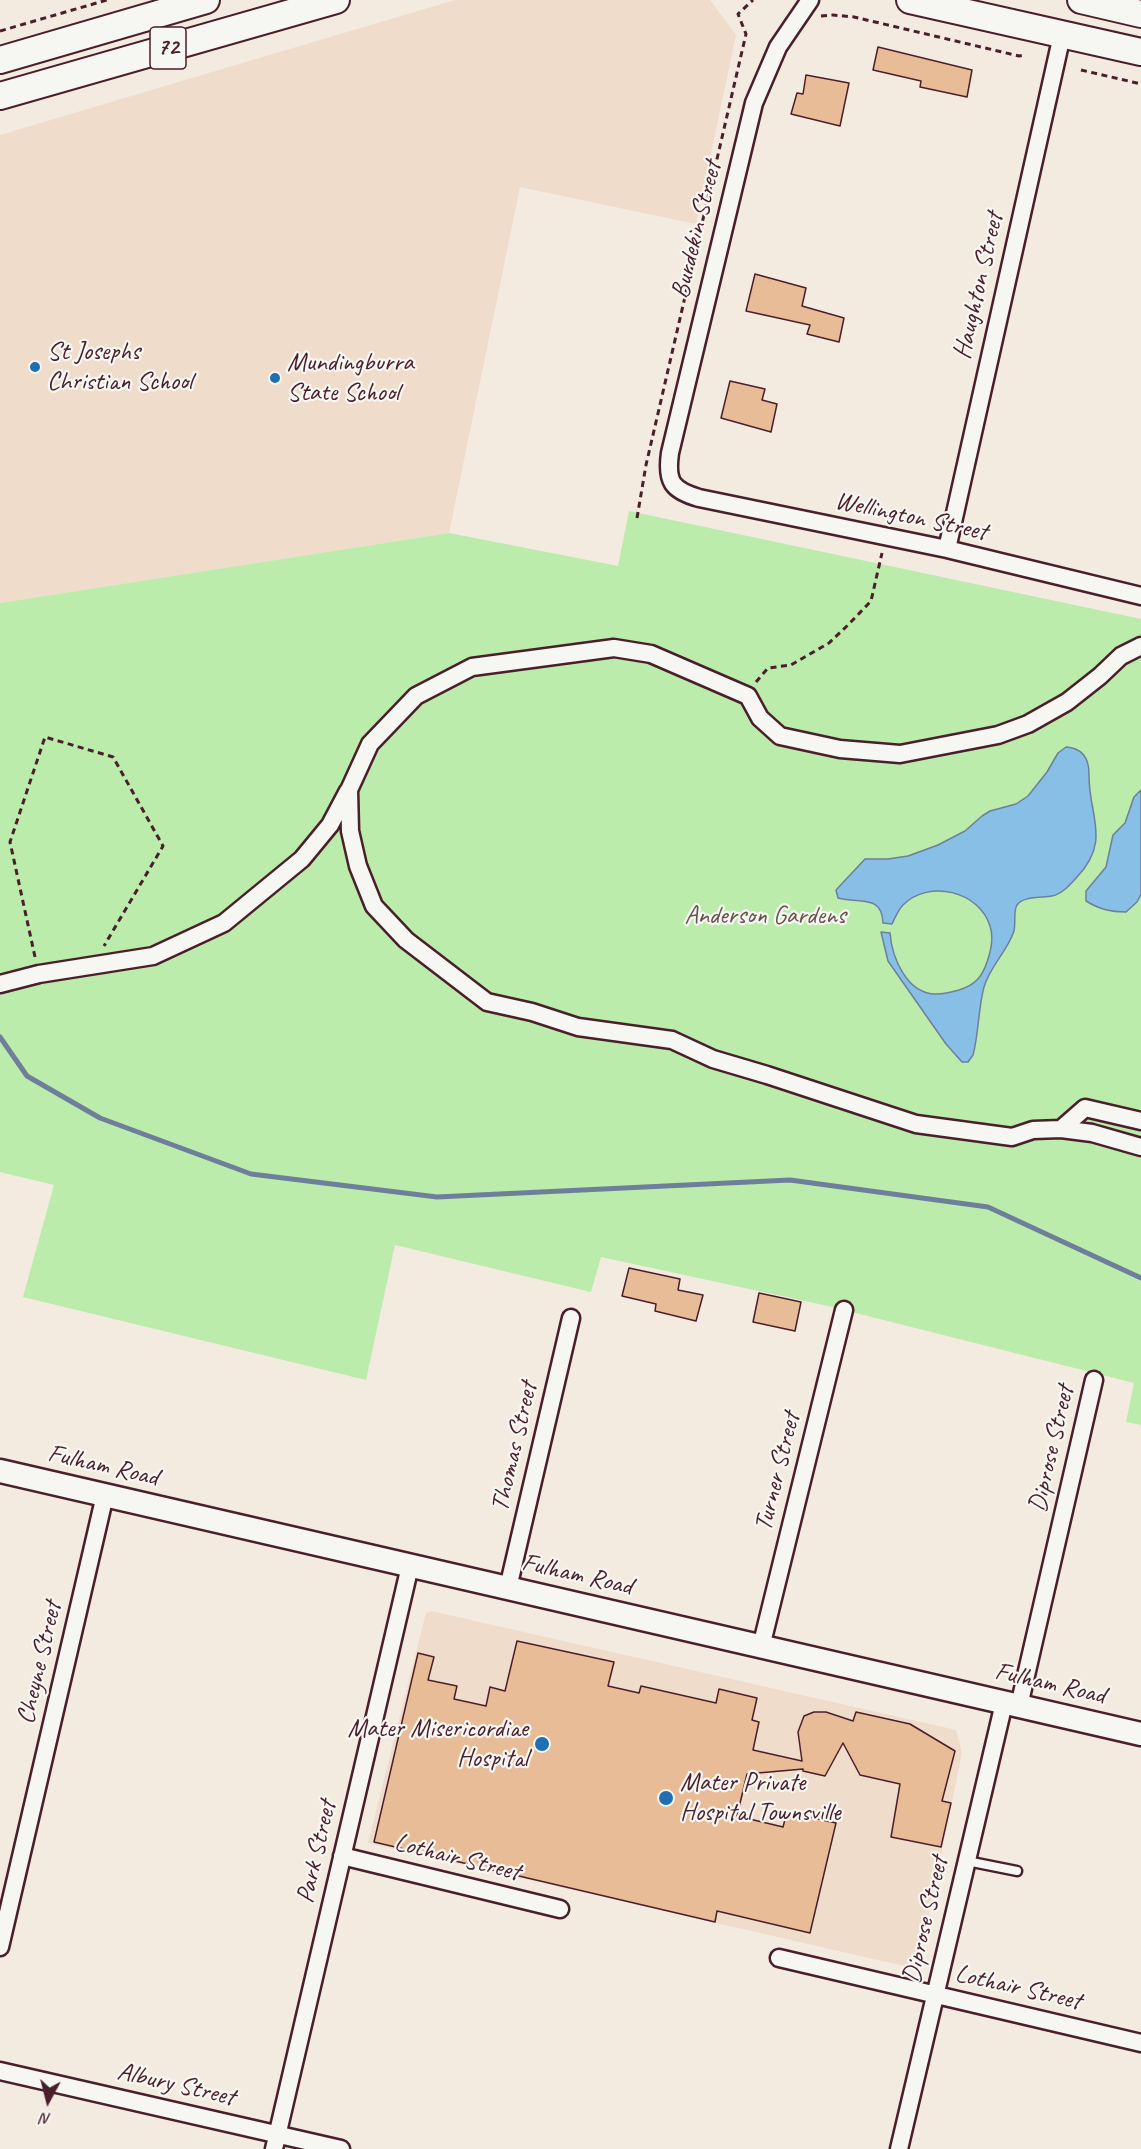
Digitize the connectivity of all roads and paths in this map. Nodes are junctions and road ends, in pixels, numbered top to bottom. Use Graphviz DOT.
graph roads {
  1 [pos="107,0"];
  2 [pos="206,0"];
  3 [pos="336,0"];
  4 [pos="753,0"];
  5 [pos="810,0"];
  6 [pos="910,0"];
  7 [pos="1081,0"];
  8 [pos="1141,14"];
  9 [pos="821,16"];
  10 [pos="0,31"];
  11 [pos="1062,35"];
  12 [pos="1141,52"];
  13 [pos="1025,55"];
  14 [pos="0,60"];
  15 [pos="1081,70"];
  16 [pos="1141,84"];
  17 [pos="0,96"];
  18 [pos="672,484"];
  19 [pos="637,518"];
  20 [pos="885,536"];
  21 [pos="946,549"];
  22 [pos="1141,596"];
  23 [pos="1141,646"];
  24 [pos="748,696"];
  25 [pos="349,790"];
  26 [pos="92,965"];
  27 [pos="39,974"];
  28 [pos="0,984"];
  29 [pos="1141,1121"];
  30 [pos="1061,1129"];
  31 [pos="1141,1147"];
  32 [pos="844,1310"];
  33 [pos="571,1318"];
  34 [pos="1094,1380"];
  35 [pos="0,1471"];
  36 [pos="105,1495"];
  37 [pos="410,1566"];
  38 [pos="508,1588"];
  39 [pos="761,1647"];
  40 [pos="1011,1704"];
  41 [pos="1141,1734"];
  42 [pos="342,1856"];
  43 [pos="967,1861"];
  44 [pos="1017,1871"];
  45 [pos="560,1909"];
  46 [pos="0,1947"];
  47 [pos="779,1958"];
  48 [pos="935,1994"];
  49 [pos="1141,2043"];
  50 [pos="0,2071"];
  51 [pos="276,2142"];
  52 [pos="341,2149"];
  53 [pos="899,2149"];
  1 -- 10 [label="path"];
  2 -- 14 [label="main road, 72"];
  3 -- 17 [label="main road, 72"];
  4 -- 19 [label="path"];
  5 -- 18 [label="street, Burdekin Street"];
  6 -- 11 [label="main road"];
  7 -- 8 [label="main road"];
  9 -- 13 [label="path"];
  11 -- 12 [label="main road"];
  11 -- 21 [label="street, Haughton Street"];
  15 -- 16 [label="path"];
  18 -- 20 [label="street, Wellington Street"];
  20 -- 21 [label="street, Wellington Street"];
  20 -- 24 [label="path"];
  21 -- 22 [label="street, Wellington Street"];
  23 -- 24 [label="street"];
  24 -- 25 [label="street"];
  25 -- 26 [label="street"];
  25 -- 30 [label="street"];
  26 -- 27 [label="street"];
  26 -- 27 [label="path"];
  27 -- 28 [label="street"];
  29 -- 30 [label="street"];
  30 -- 31 [label="street"];
  32 -- 39 [label="street, Turner Street"];
  33 -- 38 [label="street, Thomas Street"];
  34 -- 40 [label="street, Diprose Street"];
  35 -- 36 [label="street, Fulham Road"];
  36 -- 37 [label="street, Fulham Road"];
  36 -- 46 [label="street, Cheyne Street"];
  37 -- 38 [label="street, Fulham Road"];
  37 -- 42 [label="street, Park Street"];
  38 -- 39 [label="street, Fulham Road"];
  39 -- 40 [label="street, Fulham Road"];
  40 -- 41 [label="street, Fulham Road"];
  40 -- 43 [label="street, Diprose Street"];
  42 -- 45 [label="street, Lothair Street"];
  42 -- 51 [label="street, Park Street"];
  43 -- 44 [label="lane"];
  43 -- 48 [label="street, Diprose Street"];
  47 -- 48 [label="street, Lothair Street"];
  48 -- 49 [label="street, Lothair Street"];
  48 -- 53 [label="street, Diprose Street"];
  50 -- 51 [label="street, Albury Street"];
  51 -- 52 [label="street, Albury Street"];
}
